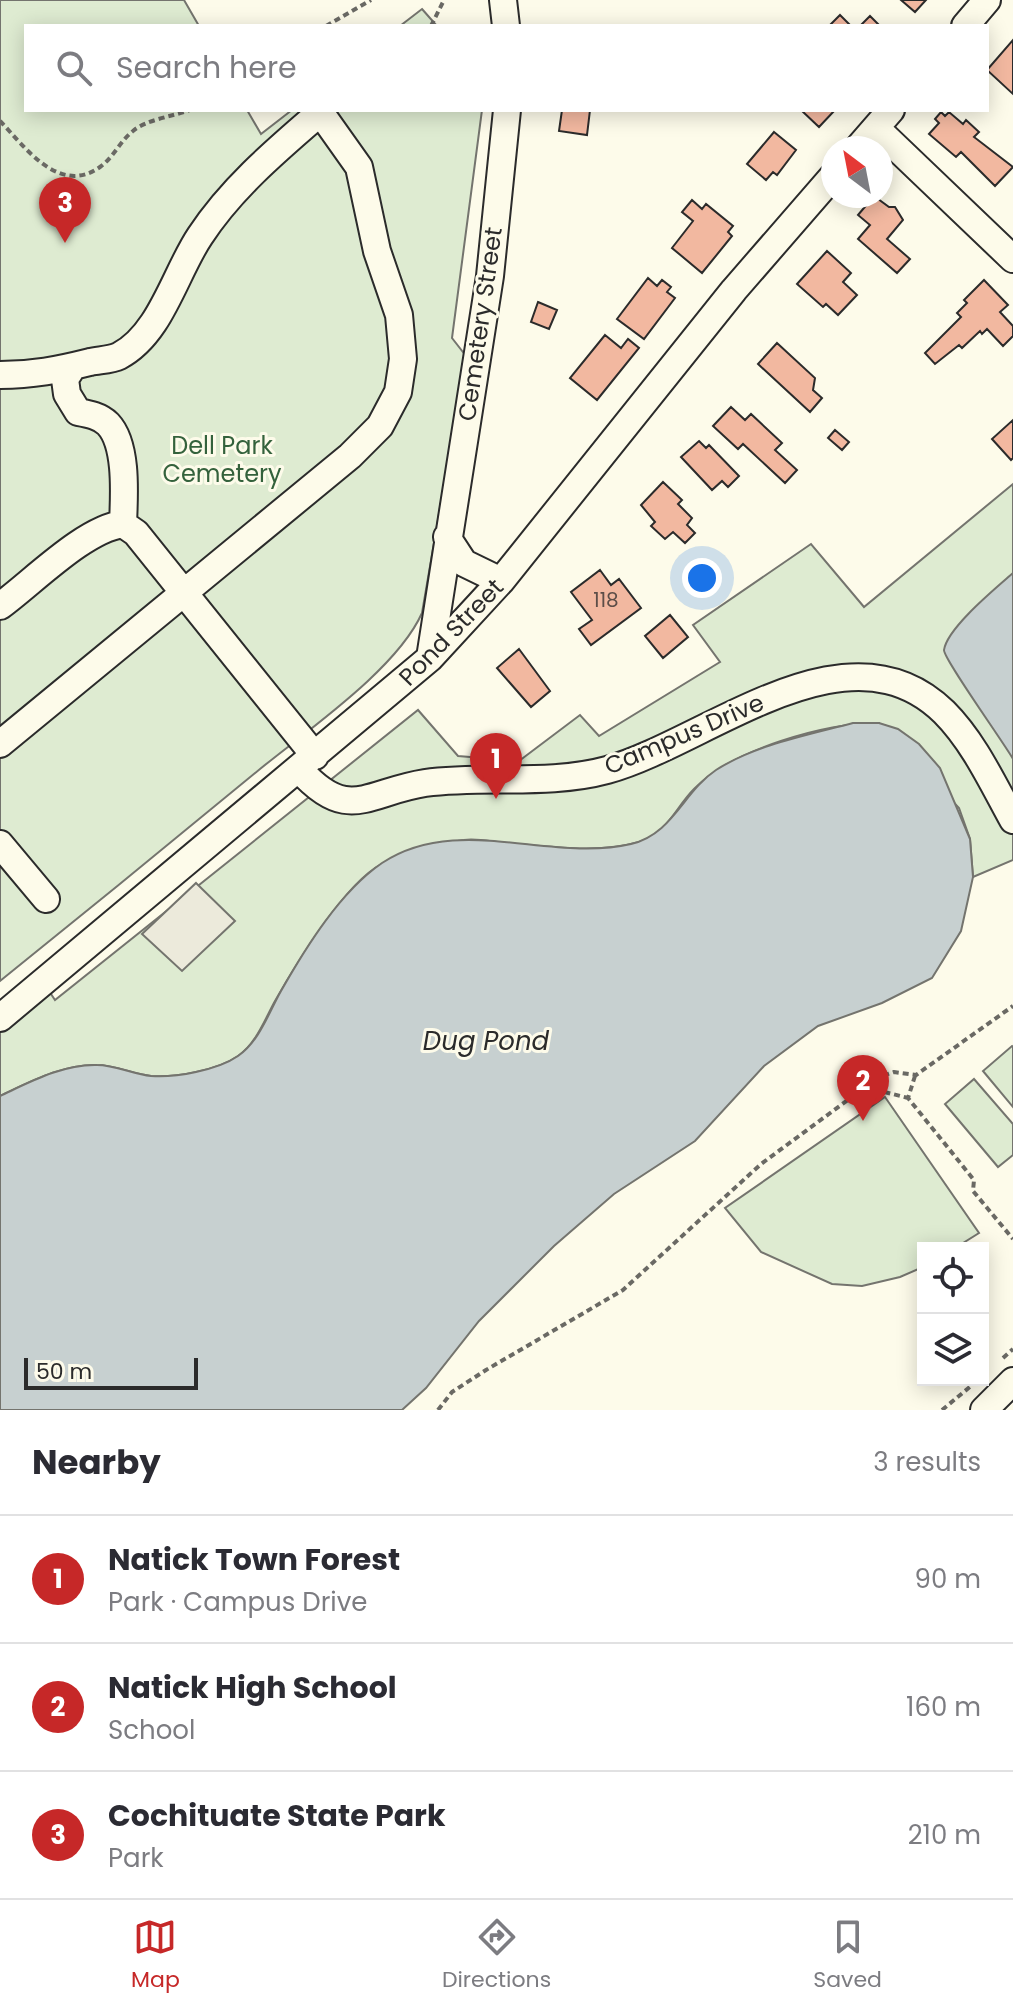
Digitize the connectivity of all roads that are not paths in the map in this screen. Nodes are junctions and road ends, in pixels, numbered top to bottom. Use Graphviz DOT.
graph roads {
  1 [pos="503,0"];
  2 [pos="987,0"];
  3 [pos="506,24"];
  4 [pos="967,24"];
  5 [pos="321,112"];
  6 [pos="323,112"];
  7 [pos="507,112"];
  8 [pos="883,119"];
  9 [pos="868,136"];
  10 [pos="821,190"];
  11 [pos="1013,259"];
  12 [pos="72,368"];
  13 [pos="0,375"];
  14 [pos="123,524"];
  15 [pos="447,537"];
  16 [pos="501,581"];
  17 [pos="183,592"];
  18 [pos="0,606"];
  19 [pos="430,658"];
  20 [pos="0,744"];
  21 [pos="307,762"];
  22 [pos="1013,820"];
  23 [pos="0,844"];
  24 [pos="46,899"];
  25 [pos="0,1018"];
  26 [pos="1013,1381"];
  27 [pos="982,1409"];
  1 -- 3 [label="street"];
  2 -- 4 [label="street"];
  5 -- 12 [label="street"];
  6 -- 17 [label="street"];
  7 -- 15 [label="street, Cemetery Street"];
  8 -- 9 [label="street"];
  8 -- 11 [label="street"];
  10 -- 16 [label="street, Pond Street"];
  12 -- 13 [label="street"];
  12 -- 14 [label="street"];
  14 -- 17 [label="street, Campus Drive"];
  14 -- 18 [label="street"];
  15 -- 16 [label="street"];
  15 -- 19 [label="street, Cemetery Street"];
  16 -- 19 [label="street, Pond Street"];
  17 -- 20 [label="street"];
  17 -- 21 [label="street, Campus Drive"];
  19 -- 21 [label="street, Pond Street"];
  21 -- 22 [label="street, Campus Drive"];
  21 -- 25 [label="street, Pond Street"];
  23 -- 24 [label="street"];
  26 -- 27 [label="street"];
}
